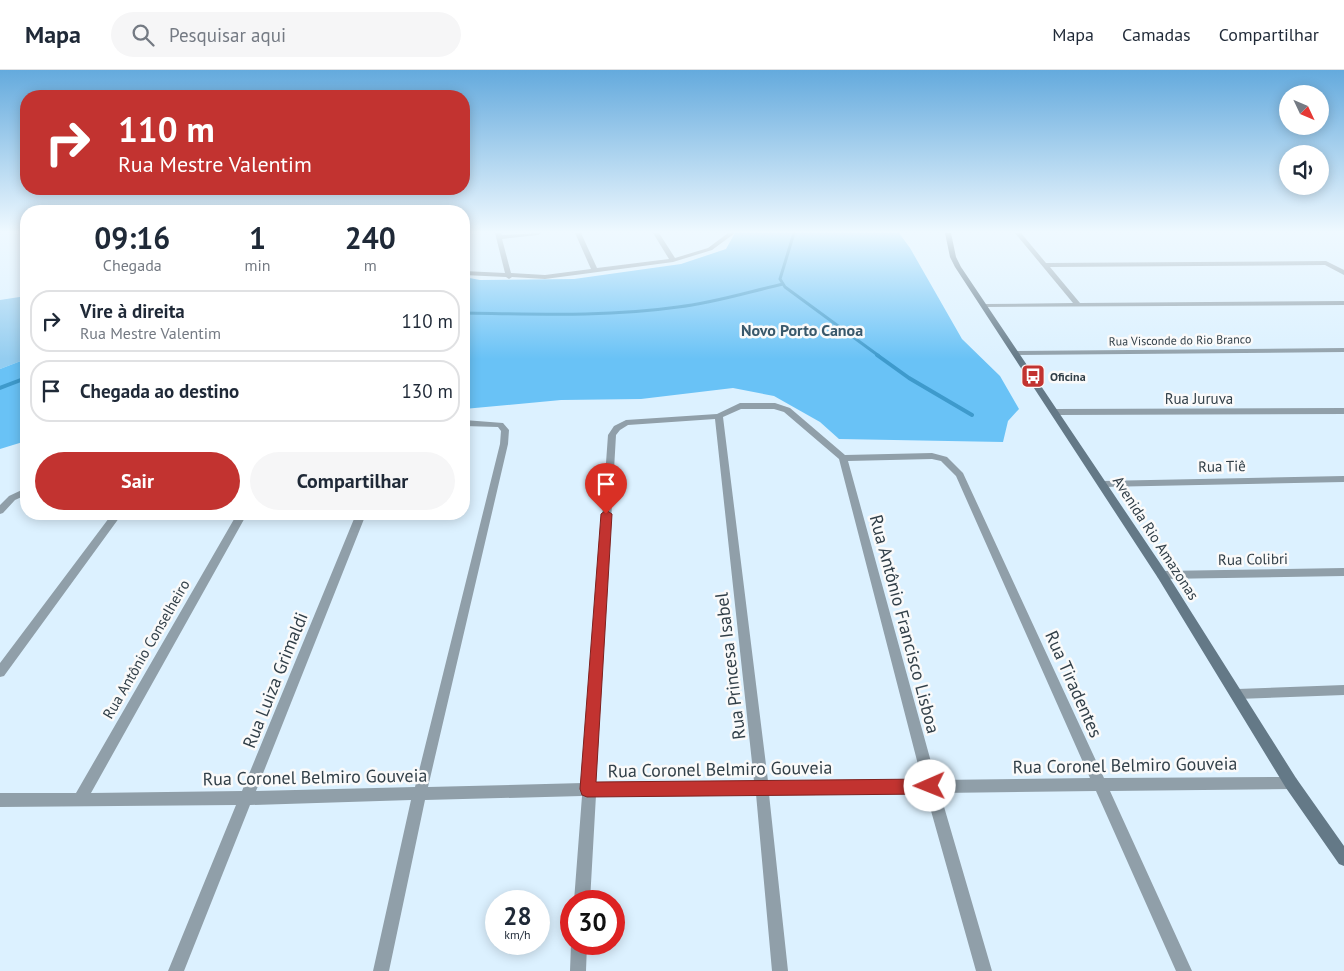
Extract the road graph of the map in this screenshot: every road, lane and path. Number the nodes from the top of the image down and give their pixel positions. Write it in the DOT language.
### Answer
graph roads {
  1 [pos="487,275"];
  2 [pos="561,275"];
  3 [pos="964,275"];
  4 [pos="1053,275"];
  5 [pos="509,277"];
  6 [pos="1344,302"];
  7 [pos="1077,304"];
  8 [pos="984,306"];
  9 [pos="1344,350"];
  10 [pos="1016,353"];
  11 [pos="1344,411"];
  12 [pos="1055,412"];
  13 [pos="719,416"];
  14 [pos="470,423"];
  15 [pos="843,458"];
  16 [pos="1344,479"];
  17 [pos="1102,484"];
  18 [pos="20,494"];
  19 [pos="0,511"];
  20 [pos="113,520"];
  21 [pos="239,520"];
  22 [pos="359,520"];
  23 [pos="1344,572"];
  24 [pos="1162,575"];
  25 [pos="0,672"];
  26 [pos="1344,690"];
  27 [pos="1238,694"];
  28 [pos="1291,782"];
  29 [pos="1099,783"];
  30 [pos="930,786"];
  31 [pos="762,788"];
  32 [pos="587,789"];
  33 [pos="420,793"];
  34 [pos="248,798"];
  35 [pos="0,800"];
  36 [pos="79,800"];
  37 [pos="1342,852"];
  38 [pos="582,890"];
  39 [pos="579,955"];
  40 [pos="176,971"];
  41 [pos="381,971"];
  42 [pos="578,971"];
  43 [pos="780,971"];
  44 [pos="984,971"];
  45 [pos="1184,971"];
  1 -- 5 [label="street"];
  2 -- 5 [label="street"];
  3 -- 8 [label="street, Avenida Rio Amazonas"];
  4 -- 7 [label="street"];
  6 -- 7 [label="street"];
  7 -- 8 [label="street"];
  8 -- 10 [label="street, Avenida Rio Amazonas"];
  9 -- 10 [label="street, Rua Visconde do Rio Branco"];
  10 -- 12 [label="street, Avenida Rio Amazonas"];
  11 -- 12 [label="street, Rua Juruva"];
  12 -- 17 [label="street, Avenida Rio Amazonas"];
  13 -- 15 [label="street"];
  13 -- 31 [label="street, Rua Princesa Isabel"];
  13 -- 32 [label="street"];
  14 -- 33 [label="street"];
  15 -- 29 [label="street, Rua Tiradentes"];
  15 -- 30 [label="street, Rua Antônio Francisco Lisboa"];
  16 -- 17 [label="street, Rua Tiê"];
  17 -- 24 [label="street, Avenida Rio Amazonas"];
  18 -- 19 [label="street"];
  20 -- 25 [label="street"];
  21 -- 36 [label="street, Rua Antônio Conselheiro"];
  22 -- 34 [label="street, Rua Luiza Grimaldi"];
  23 -- 24 [label="street, Rua Colibri"];
  24 -- 27 [label="street, Avenida Rio Amazonas"];
  26 -- 27 [label="street"];
  27 -- 28 [label="street, Avenida Rio Amazonas"];
  28 -- 29 [label="street, Rua Coronel Belmiro Gouveia"];
  28 -- 37 [label="street, Avenida Rio Amazonas"];
  29 -- 30 [label="street, Rua Coronel Belmiro Gouveia"];
  29 -- 45 [label="street, Rua Tiradentes"];
  30 -- 31 [label="street, Rua Coronel Belmiro Gouveia"];
  30 -- 44 [label="street, Rua Antônio Francisco Lisboa"];
  31 -- 32 [label="street, Rua Coronel Belmiro Gouveia"];
  31 -- 43 [label="street, Rua Princesa Isabel"];
  32 -- 33 [label="street, Rua Coronel Belmiro Gouveia"];
  32 -- 38 [label="street"];
  33 -- 34 [label="street, Rua Coronel Belmiro Gouveia"];
  33 -- 41 [label="street"];
  34 -- 36 [label="street, Rua Coronel Belmiro Gouveia"];
  34 -- 40 [label="street, Rua Luiza Grimaldi"];
  35 -- 36 [label="street, Rua Coronel Belmiro Gouveia"];
  39 -- 42 [label="street"];
}
